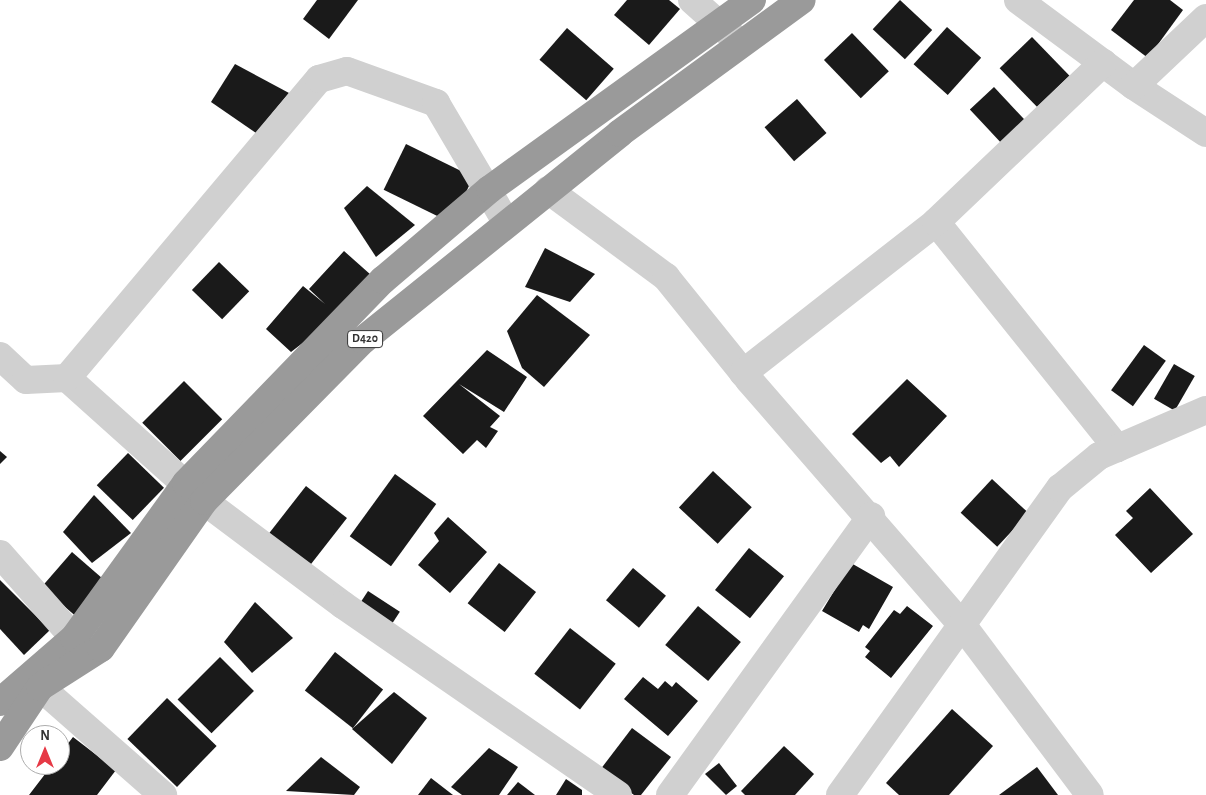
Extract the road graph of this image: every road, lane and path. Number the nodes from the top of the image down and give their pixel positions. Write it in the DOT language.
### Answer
graph roads {
  1 [pos="692,0"];
  2 [pos="752,0"];
  3 [pos="802,0"];
  4 [pos="1018,0"];
  5 [pos="1206,18"];
  6 [pos="720,24"];
  7 [pos="740,43"];
  8 [pos="1103,63"];
  9 [pos="1134,86"];
  10 [pos="1206,133"];
  11 [pos="490,190"];
  12 [pos="548,190"];
  13 [pos="506,222"];
  14 [pos="936,222"];
  15 [pos="0,356"];
  16 [pos="743,372"];
  17 [pos="67,378"];
  18 [pos="1206,410"];
  19 [pos="1117,448"];
  20 [pos="195,492"];
  21 [pos="870,516"];
  22 [pos="0,554"];
  23 [pos="963,626"];
  24 [pos="74,638"];
  25 [pos="101,648"];
  26 [pos="40,687"];
  27 [pos="0,702"];
  28 [pos="0,746"];
  29 [pos="164,795"];
  30 [pos="618,795"];
  31 [pos="670,795"];
  32 [pos="840,795"];
  33 [pos="1090,795"];
  1 -- 6 [label="street"];
  2 -- 6 [label="highway, D420"];
  3 -- 7 [label="highway, D420"];
  4 -- 8 [label="street"];
  5 -- 9 [label="street"];
  6 -- 7 [label="street"];
  6 -- 11 [label="highway, D420"];
  7 -- 12 [label="highway, D420"];
  8 -- 9 [label="street"];
  8 -- 14 [label="street"];
  9 -- 10 [label="street"];
  11 -- 13 [label="street"];
  11 -- 17 [label="street"];
  11 -- 20 [label="highway, D420"];
  12 -- 13 [label="highway, D420"];
  12 -- 16 [label="street"];
  13 -- 20 [label="highway, D420"];
  14 -- 16 [label="street"];
  14 -- 19 [label="street"];
  15 -- 17 [label="street"];
  16 -- 21 [label="street"];
  17 -- 20 [label="street"];
  18 -- 19 [label="street"];
  19 -- 23 [label="street"];
  20 -- 24 [label="highway, D420"];
  20 -- 25 [label="highway, D420"];
  20 -- 30 [label="street"];
  21 -- 23 [label="street"];
  21 -- 31 [label="street"];
  22 -- 24 [label="street"];
  23 -- 32 [label="street"];
  23 -- 33 [label="street"];
  24 -- 25 [label="street"];
  24 -- 27 [label="highway, D420"];
  25 -- 26 [label="highway, D420"];
  26 -- 28 [label="highway, D420"];
  26 -- 29 [label="street"];
}
